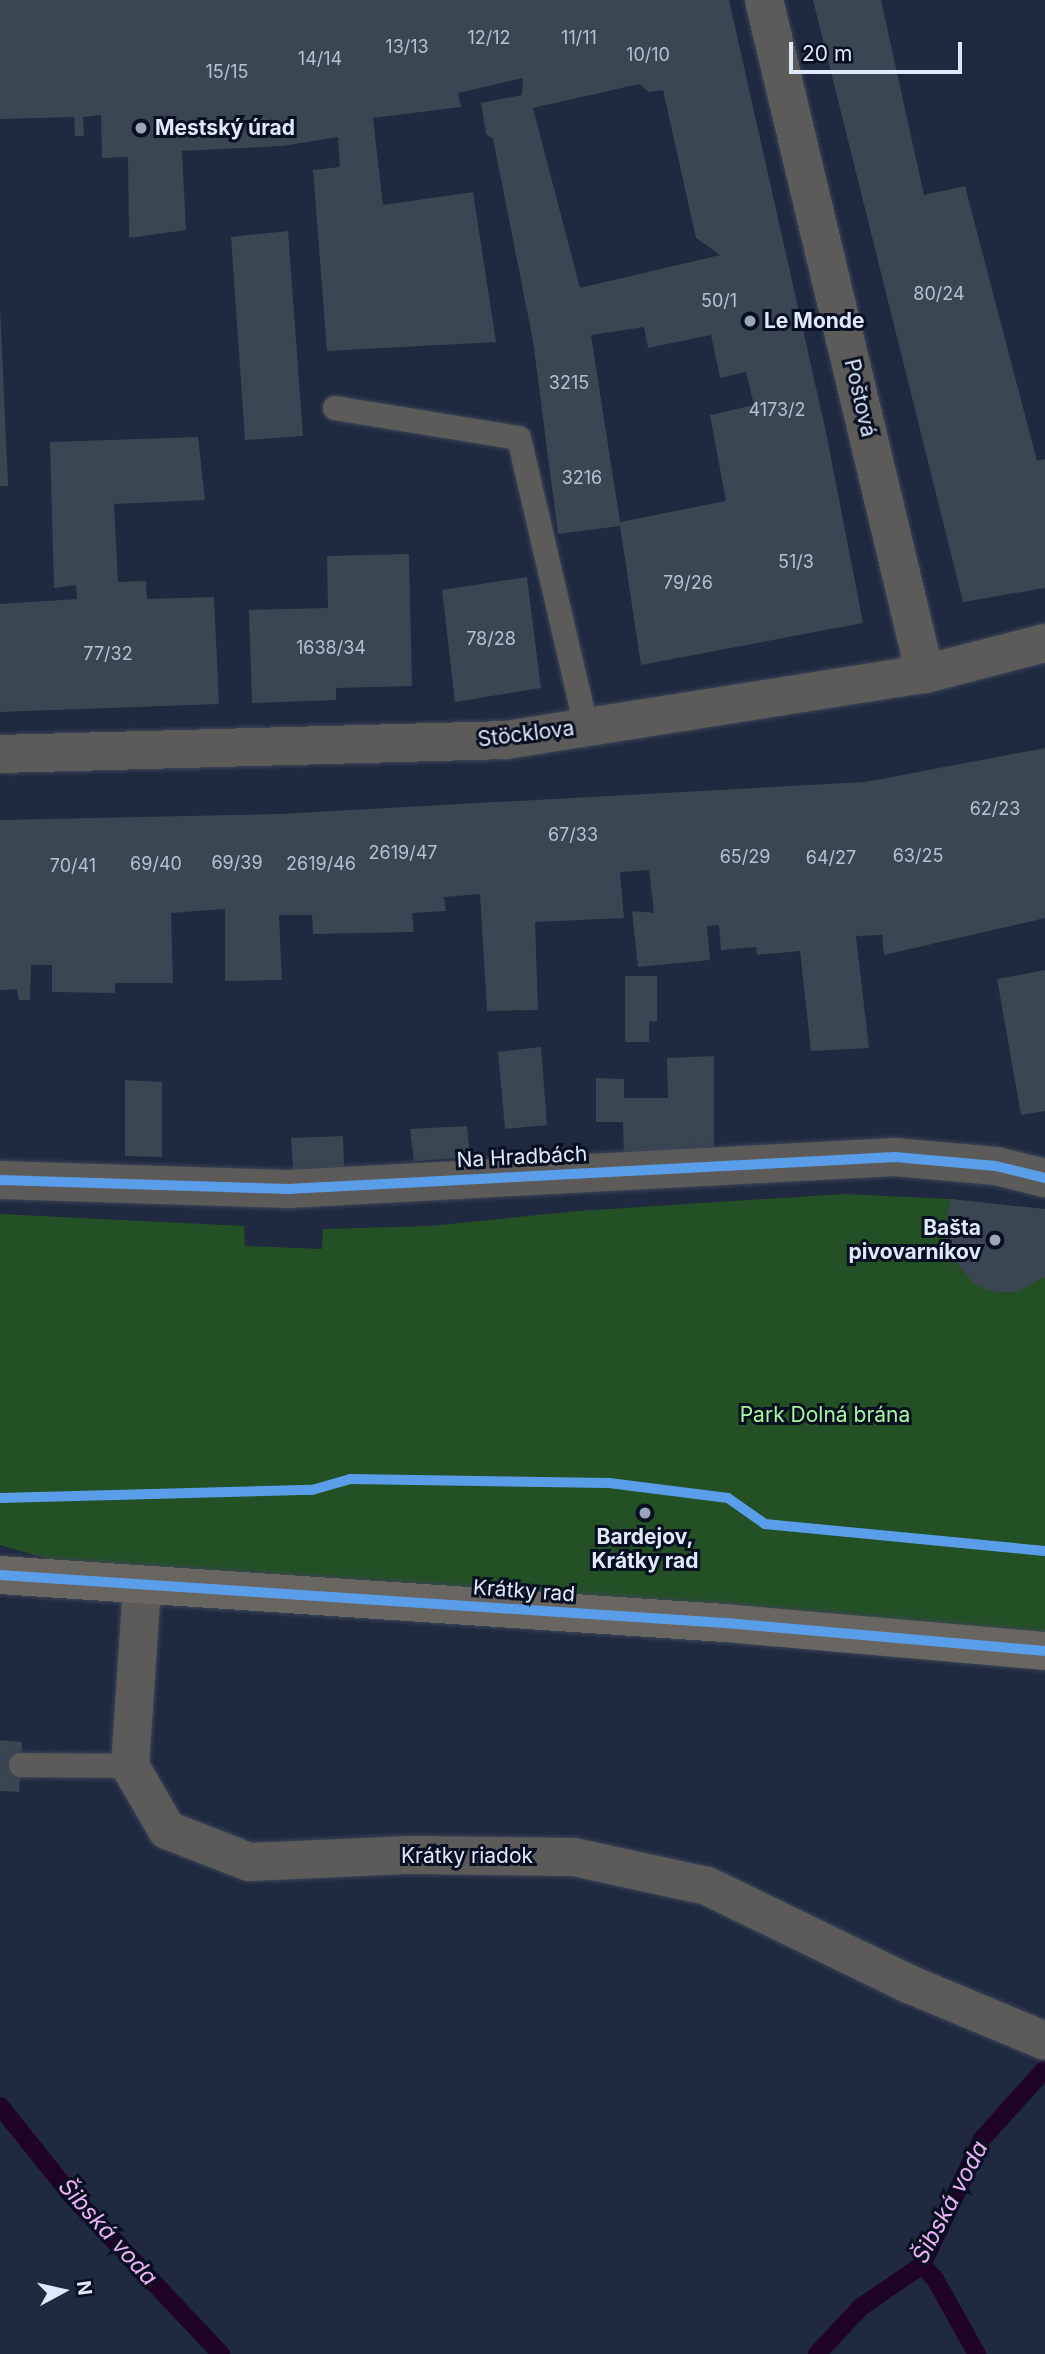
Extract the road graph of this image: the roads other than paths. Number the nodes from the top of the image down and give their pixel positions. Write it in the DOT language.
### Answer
graph roads {
  1 [pos="764,0"];
  2 [pos="335,408"];
  3 [pos="1045,643"];
  4 [pos="926,674"];
  5 [pos="586,727"];
  6 [pos="0,754"];
  7 [pos="1045,1178"];
  8 [pos="0,1180"];
  9 [pos="0,1575"];
  10 [pos="142,1586"];
  11 [pos="1045,1651"];
  12 [pos="21,1765"];
  13 [pos="130,1766"];
  14 [pos="1045,2041"];
  1 -- 4 [label="street, Poštová"];
  2 -- 5 [label="lane"];
  3 -- 4 [label="street, Stöcklova"];
  4 -- 5 [label="street, Stöcklova"];
  5 -- 6 [label="street, Stöcklova"];
  7 -- 8 [label="street, Na Hradbách"];
  9 -- 10 [label="main road, Krátky rad"];
  10 -- 11 [label="main road, Krátky rad"];
  10 -- 13 [label="street"];
  12 -- 13 [label="lane"];
  13 -- 14 [label="street, Krátky riadok"];
}
